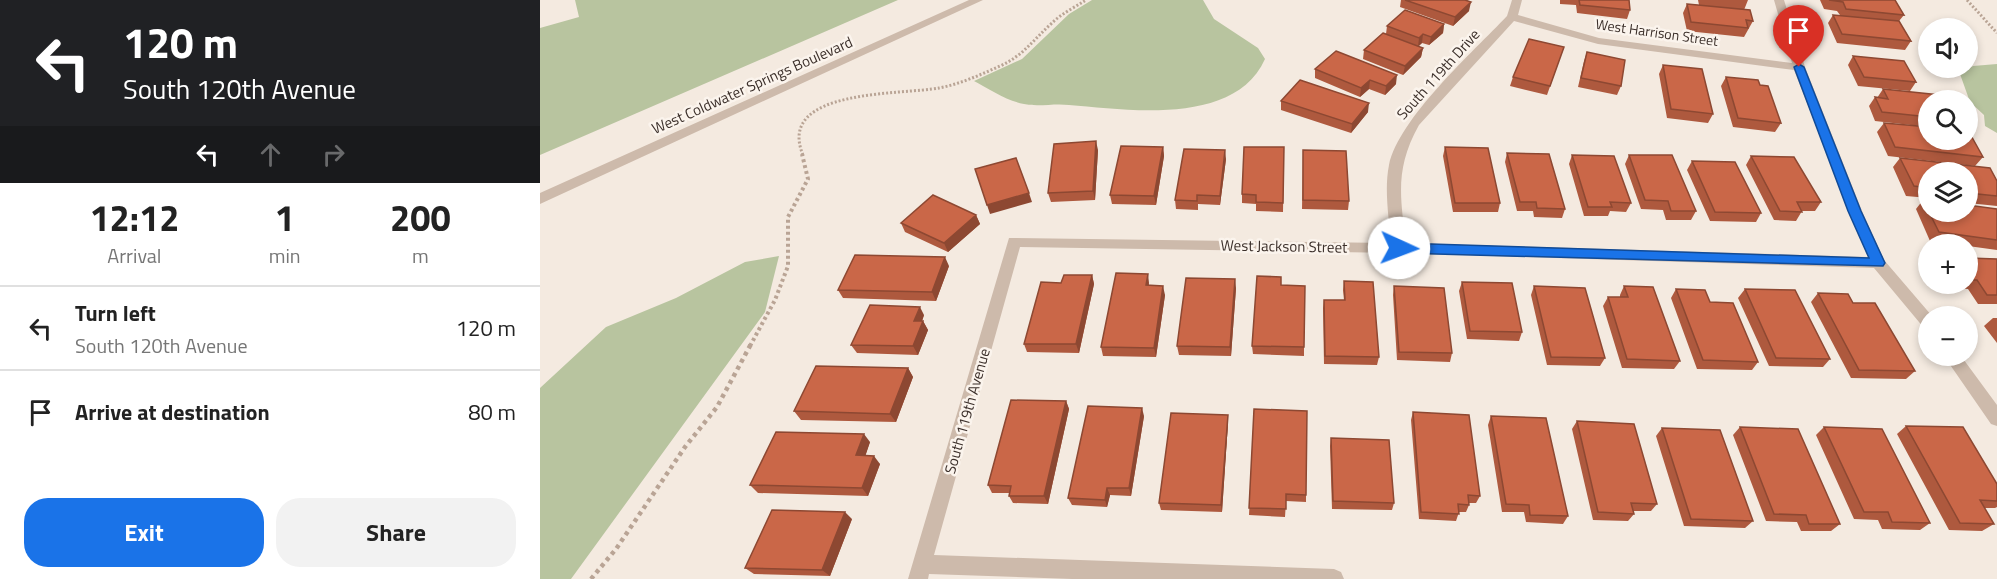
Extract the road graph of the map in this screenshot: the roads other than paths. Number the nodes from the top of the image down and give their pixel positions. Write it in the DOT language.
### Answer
graph roads {
  1 [pos="978,0"];
  2 [pos="1517,0"];
  3 [pos="1779,0"];
  4 [pos="1512,17"];
  5 [pos="1799,67"];
  6 [pos="540,199"];
  7 [pos="1014,242"];
  8 [pos="1399,248"];
  9 [pos="1878,263"];
  10 [pos="1918,311"];
  11 [pos="1959,366"];
  12 [pos="1997,419"];
  13 [pos="921,571"];
  14 [pos="1334,579"];
  1 -- 6 [label="street, West Coldwater Springs Boulevard"];
  2 -- 4 [label="street, South 119th Drive"];
  3 -- 5 [label="street"];
  4 -- 5 [label="street, West Harrison Street"];
  4 -- 8 [label="street, South 119th Drive"];
  5 -- 9 [label="street"];
  7 -- 8 [label="street, West Jackson Street"];
  7 -- 13 [label="street, South 119th Avenue"];
  8 -- 9 [label="street, West Jackson Street"];
  9 -- 10 [label="street"];
  11 -- 12 [label="street"];
  13 -- 14 [label="street"];
}
